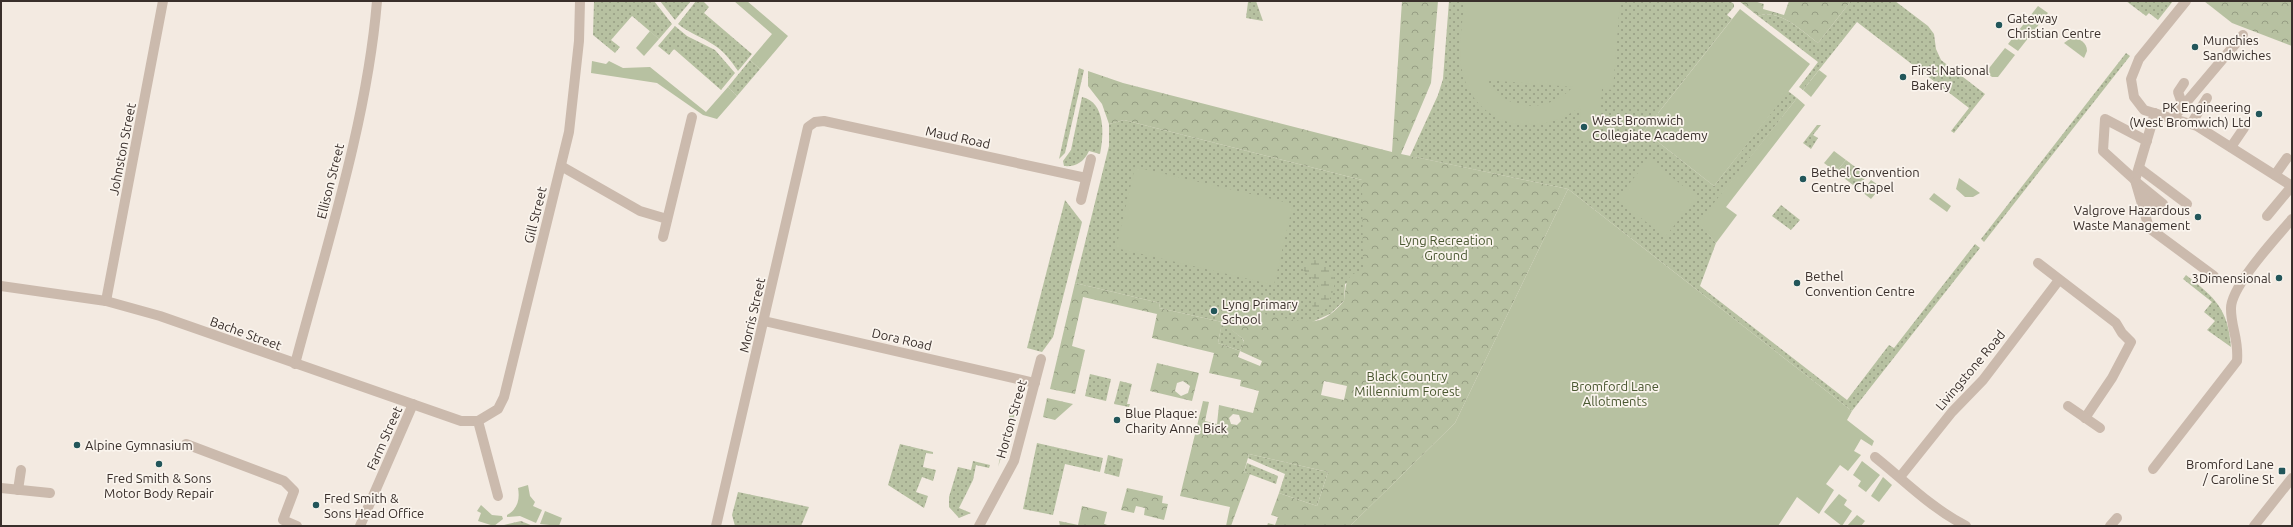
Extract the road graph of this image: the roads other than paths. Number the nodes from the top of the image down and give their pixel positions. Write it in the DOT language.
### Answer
graph roads {
  1 [pos="163,1"];
  2 [pos="377,1"];
  3 [pos="580,1"];
  4 [pos="2186,1"];
  5 [pos="2243,35"];
  6 [pos="2184,84"];
  7 [pos="2207,98"];
  8 [pos="2183,106"];
  9 [pos="2155,113"];
  10 [pos="692,117"];
  11 [pos="2173,118"];
  12 [pos="824,121"];
  13 [pos="2191,124"];
  14 [pos="2244,128"];
  15 [pos="2147,141"];
  16 [pos="2231,147"];
  17 [pos="2287,158"];
  18 [pos="1092,159"];
  19 [pos="561,166"];
  20 [pos="2139,168"];
  21 [pos="2275,175"];
  22 [pos="1086,178"];
  23 [pos="2136,181"];
  24 [pos="2292,186"];
  25 [pos="2140,196"];
  26 [pos="1081,200"];
  27 [pos="2187,204"];
  28 [pos="2267,216"];
  29 [pos="667,219"];
  30 [pos="2292,219"];
  31 [pos="663,237"];
  32 [pos="2038,263"];
  33 [pos="2214,276"];
  34 [pos="2059,280"];
  35 [pos="1,286"];
  36 [pos="106,301"];
  37 [pos="764,321"];
  38 [pos="1041,359"];
  39 [pos="295,364"];
  40 [pos="1034,383"];
  41 [pos="413,404"];
  42 [pos="2068,406"];
  43 [pos="2085,418"];
  44 [pos="478,421"];
  45 [pos="2100,428"];
  46 [pos="186,444"];
  47 [pos="1875,457"];
  48 [pos="2153,469"];
  49 [pos="21,470"];
  50 [pos="1900,477"];
  51 [pos="2292,478"];
  52 [pos="1,488"];
  53 [pos="18,490"];
  54 [pos="50,493"];
  55 [pos="498,496"];
  56 [pos="297,526"];
  57 [pos="360,526"];
  58 [pos="716,526"];
  59 [pos="979,526"];
  60 [pos="1966,526"];
  61 [pos="2254,526"];
  1 -- 36 [label="street, Johnston Street"];
  2 -- 39 [label="street, Ellison Street"];
  3 -- 19 [label="street, Gill Street"];
  4 -- 9 [label="street"];
  5 -- 8 [label="street"];
  6 -- 8 [label="street"];
  7 -- 13 [label="street"];
  8 -- 11 [label="street"];
  9 -- 11 [label="street"];
  9 -- 15 [label="street"];
  10 -- 29 [label="street"];
  11 -- 13 [label="street"];
  12 -- 22 [label="street, Maud Road"];
  12 -- 37 [label="street, Morris Street"];
  13 -- 16 [label="street"];
  14 -- 16 [label="street"];
  15 -- 20 [label="street"];
  15 -- 23 [label="street"];
  16 -- 21 [label="street"];
  17 -- 21 [label="street"];
  18 -- 22 [label="street"];
  19 -- 29 [label="street"];
  19 -- 44 [label="street, Gill Street"];
  20 -- 23 [label="street"];
  20 -- 27 [label="street"];
  21 -- 24 [label="street"];
  22 -- 26 [label="street"];
  23 -- 25 [label="street"];
  23 -- 25 [label="street"];
  24 -- 28 [label="street"];
  25 -- 33 [label="street"];
  29 -- 31 [label="street"];
  30 -- 48 [label="street"];
  32 -- 34 [label="street"];
  34 -- 43 [label="street"];
  34 -- 50 [label="street, Livingstone Road"];
  35 -- 36 [label="street, Bache Street"];
  36 -- 39 [label="street, Bache Street"];
  37 -- 40 [label="street, Dora Road"];
  37 -- 58 [label="street, Morris Street"];
  38 -- 40 [label="street, Horton Street"];
  39 -- 41 [label="street, Bache Street"];
  40 -- 59 [label="street, Horton Street"];
  41 -- 44 [label="street, Bache Street"];
  41 -- 57 [label="street, Farm Street"];
  42 -- 43 [label="street"];
  43 -- 45 [label="street"];
  44 -- 55 [label="street"];
  46 -- 56 [label="street"];
  47 -- 50 [label="street"];
  49 -- 53 [label="street"];
  50 -- 60 [label="street"];
  51 -- 61 [label="street"];
  52 -- 53 [label="street"];
  53 -- 54 [label="street"];
}
